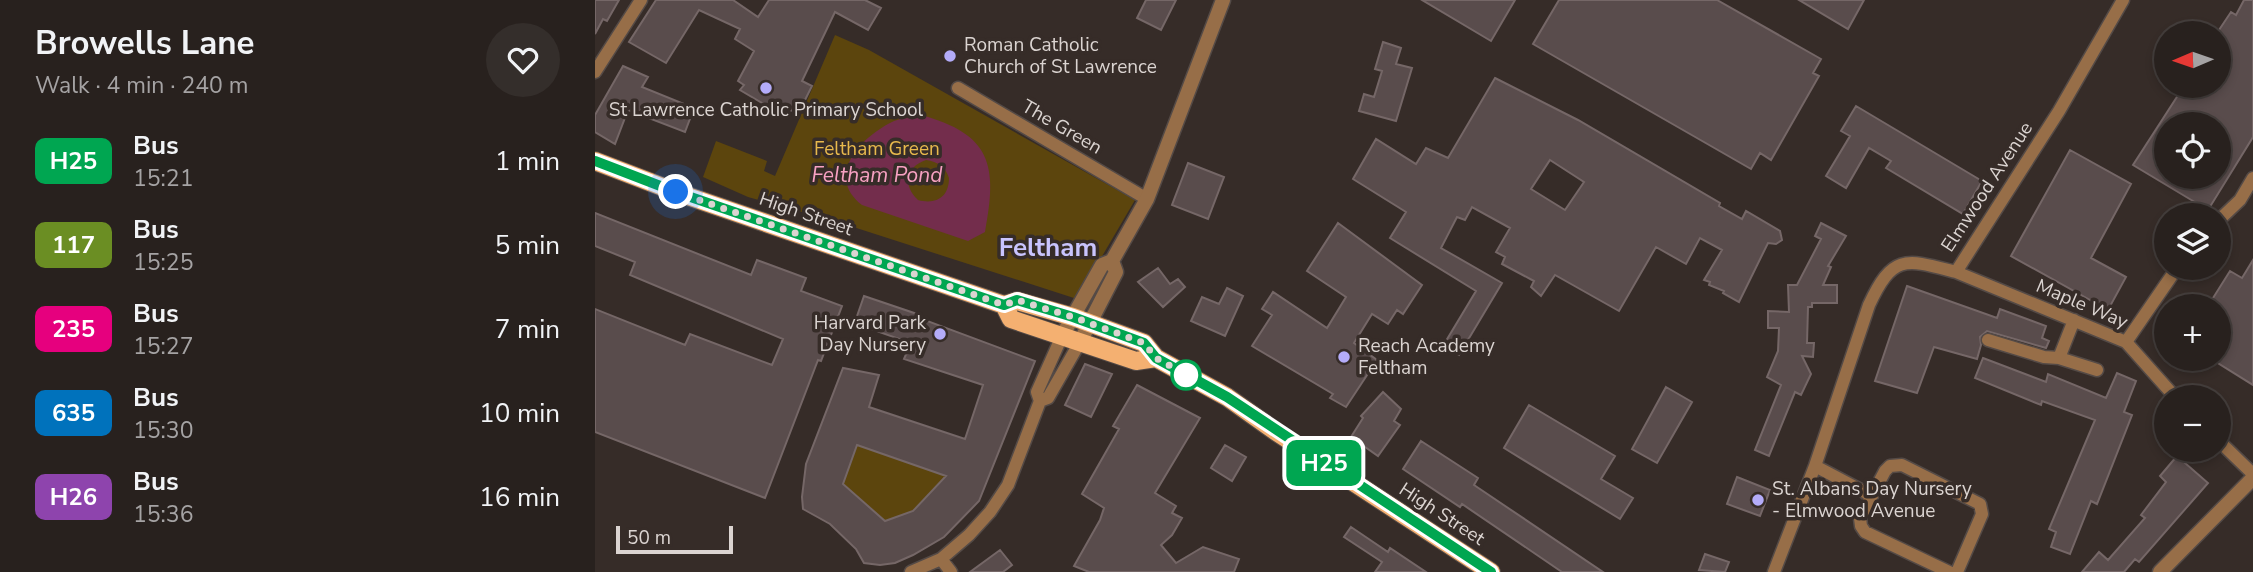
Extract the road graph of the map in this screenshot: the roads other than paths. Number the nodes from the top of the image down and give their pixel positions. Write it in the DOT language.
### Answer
graph roads {
  1 [pos="641,0"];
  2 [pos="1223,0"];
  3 [pos="2123,0"];
  4 [pos="595,72"];
  5 [pos="958,88"];
  6 [pos="595,161"];
  7 [pos="2253,178"];
  8 [pos="1147,199"];
  9 [pos="2231,209"];
  10 [pos="1956,272"];
  11 [pos="2169,280"];
  12 [pos="1004,305"];
  13 [pos="1082,320"];
  14 [pos="2074,320"];
  15 [pos="1071,339"];
  16 [pos="1988,340"];
  17 [pos="2126,342"];
  18 [pos="1156,358"];
  19 [pos="2059,358"];
  20 [pos="2097,370"];
  21 [pos="2164,385"];
  22 [pos="1041,401"];
  23 [pos="2231,453"];
  24 [pos="1815,466"];
  25 [pos="2253,476"];
  26 [pos="1872,496"];
  27 [pos="941,559"];
  28 [pos="911,572"];
  29 [pos="951,572"];
  30 [pos="1491,572"];
  31 [pos="1774,572"];
  32 [pos="1949,572"];
  33 [pos="1957,572"];
  34 [pos="2160,572"];
  1 -- 4 [label="street"];
  2 -- 8 [label="street"];
  3 -- 10 [label="street, Elmwood Avenue"];
  5 -- 8 [label="street, The Green"];
  6 -- 12 [label="main road, High Street"];
  7 -- 9 [label="street"];
  8 -- 13 [label="street"];
  10 -- 14 [label="street, Maple Way"];
  10 -- 24 [label="street, Elmwood Avenue"];
  11 -- 17 [label="street"];
  12 -- 13 [label="main road, High Street"];
  12 -- 15 [label="main road, High Street"];
  13 -- 15 [label="street"];
  13 -- 18 [label="main road, High Street"];
  14 -- 17 [label="street, Maple Way"];
  14 -- 19 [label="street"];
  15 -- 18 [label="main road, High Street"];
  15 -- 22 [label="street"];
  15 -- 22 [label="street"];
  16 -- 19 [label="street"];
  17 -- 21 [label="street, Maple Way"];
  18 -- 30 [label="main road, High Street"];
  19 -- 20 [label="street"];
  22 -- 27 [label="street"];
  23 -- 25 [label="street"];
  24 -- 26 [label="street"];
  24 -- 31 [label="street, Elmwood Avenue"];
  25 -- 34 [label="street"];
  26 -- 32 [label="street"];
  26 -- 33 [label="street"];
  27 -- 28 [label="street"];
  27 -- 29 [label="street"];
}
